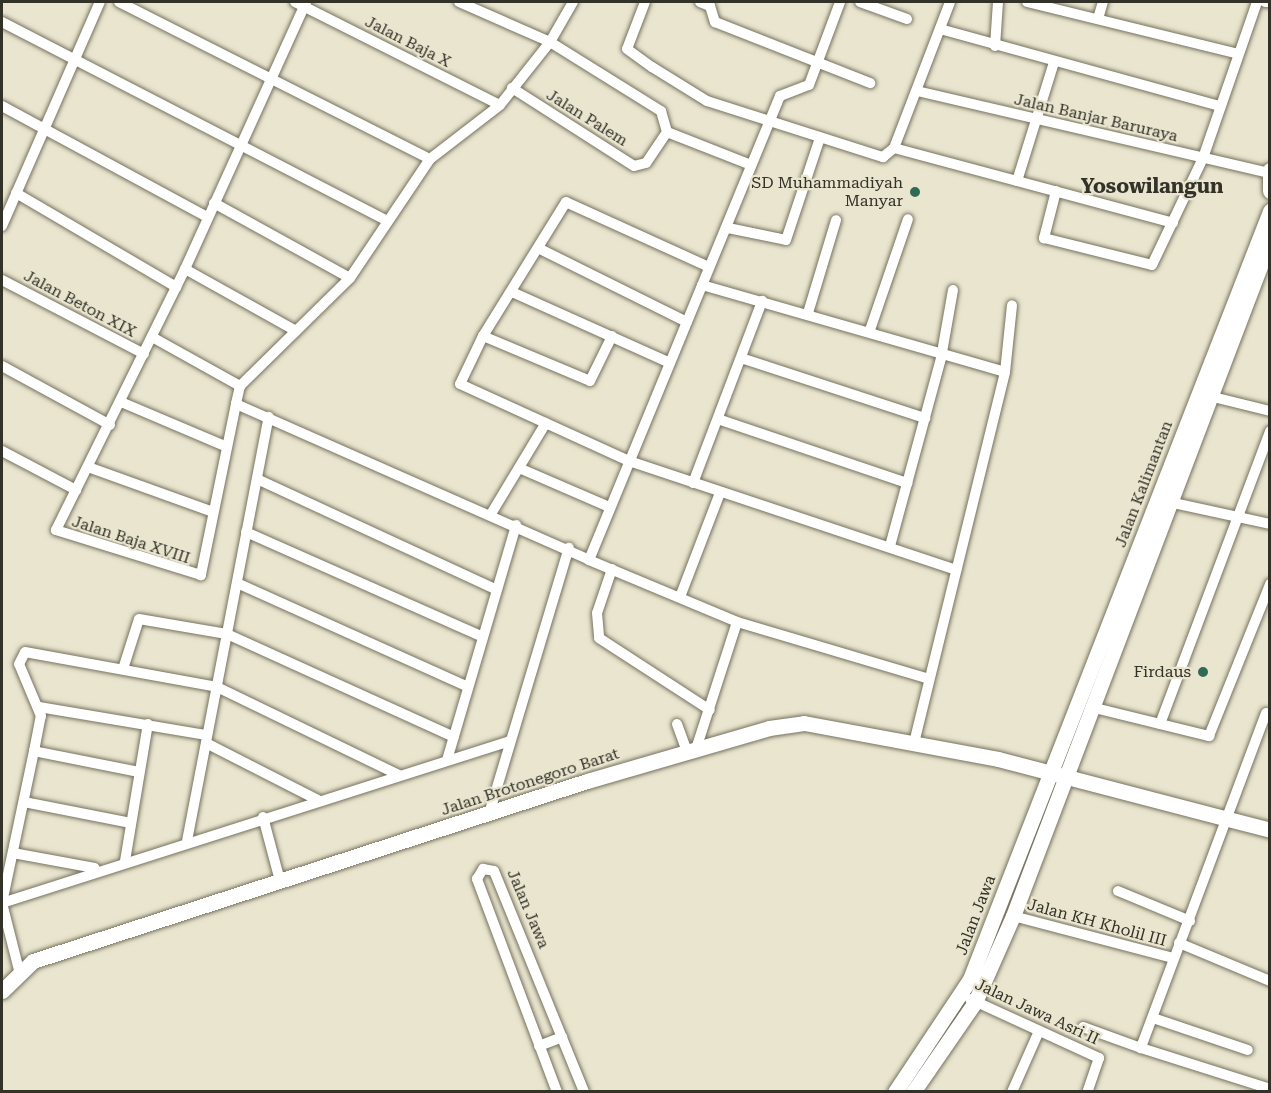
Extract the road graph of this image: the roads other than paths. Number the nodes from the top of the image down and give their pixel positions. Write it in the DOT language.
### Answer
graph roads {
  1 [pos="100,2"];
  2 [pos="120,2"];
  3 [pos="459,2"];
  4 [pos="573,2"];
  5 [pos="643,2"];
  6 [pos="700,2"];
  7 [pos="840,2"];
  8 [pos="860,2"];
  9 [pos="950,2"];
  10 [pos="998,2"];
  11 [pos="1027,2"];
  12 [pos="1102,2"];
  13 [pos="1257,2"];
  14 [pos="301,3"];
  15 [pos="907,19"];
  16 [pos="1098,19"];
  17 [pos="2,22"];
  18 [pos="940,29"];
  19 [pos="550,42"];
  20 [pos="995,46"];
  21 [pos="1238,54"];
  22 [pos="73,60"];
  23 [pos="1054,62"];
  24 [pos="818,64"];
  25 [pos="273,75"];
  26 [pos="870,83"];
  27 [pos="512,88"];
  28 [pos="917,91"];
  29 [pos="500,105"];
  30 [pos="2,106"];
  31 [pos="1219,106"];
  32 [pos="1036,120"];
  33 [pos="769,123"];
  34 [pos="44,126"];
  35 [pos="668,132"];
  36 [pos="820,138"];
  37 [pos="241,142"];
  38 [pos="894,148"];
  39 [pos="1203,158"];
  40 [pos="430,159"];
  41 [pos="752,165"];
  42 [pos="1268,171"];
  43 [pos="1017,181"];
  44 [pos="1056,191"];
  45 [pos="1269,191"];
  46 [pos="2,194"];
  47 [pos="14,196"];
  48 [pos="214,203"];
  49 [pos="1269,211"];
  50 [pos="207,217"];
  51 [pos="908,219"];
  52 [pos="386,220"];
  53 [pos="836,220"];
  54 [pos="1173,223"];
  55 [pos="2,226"];
  56 [pos="728,228"];
  57 [pos="1269,240"];
  58 [pos="540,249"];
  59 [pos="710,267"];
  60 [pos="185,269"];
  61 [pos="350,278"];
  62 [pos="2,280"];
  63 [pos="702,285"];
  64 [pos="176,286"];
  65 [pos="953,290"];
  66 [pos="512,292"];
  67 [pos="762,301"];
  68 [pos="1012,305"];
  69 [pos="808,313"];
  70 [pos="687,322"];
  71 [pos="870,330"];
  72 [pos="296,331"];
  73 [pos="483,336"];
  74 [pos="612,336"];
  75 [pos="152,337"];
  76 [pos="144,354"];
  77 [pos="741,358"];
  78 [pos="941,358"];
  79 [pos="670,363"];
  80 [pos="2,366"];
  81 [pos="1005,372"];
  82 [pos="240,386"];
  83 [pos="1204,395"];
  84 [pos="121,402"];
  85 [pos="236,404"];
  86 [pos="1269,411"];
  87 [pos="269,417"];
  88 [pos="925,418"];
  89 [pos="718,419"];
  90 [pos="546,423"];
  91 [pos="110,425"];
  92 [pos="1269,431"];
  93 [pos="226,447"];
  94 [pos="2,451"];
  95 [pos="629,461"];
  96 [pos="88,467"];
  97 [pos="519,468"];
  98 [pos="257,479"];
  99 [pos="693,483"];
  100 [pos="907,483"];
  101 [pos="76,490"];
  102 [pos="720,493"];
  103 [pos="1169,502"];
  104 [pos="609,507"];
  105 [pos="213,512"];
  106 [pos="491,514"];
  107 [pos="1236,518"];
  108 [pos="1269,524"];
  109 [pos="516,525"];
  110 [pos="246,532"];
  111 [pos="890,546"];
  112 [pos="569,548"];
  113 [pos="589,560"];
  114 [pos="612,568"];
  115 [pos="956,570"];
  116 [pos="1132,582"];
  117 [pos="237,583"];
  118 [pos="1269,584"];
  119 [pos="497,590"];
  120 [pos="680,597"];
  121 [pos="737,622"];
  122 [pos="227,634"];
  123 [pos="483,637"];
  124 [pos="123,669"];
  125 [pos="929,679"];
  126 [pos="217,687"];
  127 [pos="468,687"];
  128 [pos="39,707"];
  129 [pos="1091,707"];
  130 [pos="710,710"];
  131 [pos="1266,713"];
  132 [pos="148,724"];
  133 [pos="677,724"];
  134 [pos="1160,724"];
  135 [pos="454,737"];
  136 [pos="207,739"];
  137 [pos="510,741"];
  138 [pos="914,743"];
  139 [pos="691,750"];
  140 [pos="34,751"];
  141 [pos="447,760"];
  142 [pos="139,772"];
  143 [pos="1058,773"];
  144 [pos="399,775"];
  145 [pos="318,800"];
  146 [pos="24,801"];
  147 [pos="489,814"];
  148 [pos="1226,816"];
  149 [pos="262,817"];
  150 [pos="131,823"];
  151 [pos="1269,830"];
  152 [pos="187,841"];
  153 [pos="13,853"];
  154 [pos="125,861"];
  155 [pos="98,869"];
  156 [pos="280,881"];
  157 [pos="1118,891"];
  158 [pos="2,903"];
  159 [pos="1013,916"];
  160 [pos="1190,921"];
  161 [pos="1179,944"];
  162 [pos="1173,958"];
  163 [pos="19,970"];
  164 [pos="1269,981"];
  165 [pos="2,992"];
  166 [pos="961,994"];
  167 [pos="975,1002"];
  168 [pos="1153,1017"];
  169 [pos="1083,1027"];
  170 [pos="1039,1031"];
  171 [pos="562,1037"];
  172 [pos="539,1046"];
  173 [pos="1141,1048"];
  174 [pos="1248,1050"];
  175 [pos="1269,1089"];
  176 [pos="557,1092"];
  177 [pos="584,1092"];
  178 [pos="895,1092"];
  179 [pos="913,1092"];
  180 [pos="1012,1092"];
  181 [pos="1087,1092"];
  1 -- 22 [label="street"];
  2 -- 25 [label="street"];
  3 -- 19 [label="street"];
  4 -- 19 [label="street"];
  5 -- 33 [label="street"];
  6 -- 24 [label="street"];
  7 -- 24 [label="street"];
  8 -- 15 [label="street"];
  9 -- 18 [label="street"];
  10 -- 20 [label="street"];
  11 -- 16 [label="street"];
  12 -- 16 [label="street"];
  13 -- 21 [label="street"];
  14 -- 25 [label="street"];
  14 -- 29 [label="street, Jalan Baja X"];
  16 -- 21 [label="street"];
  17 -- 22 [label="street"];
  18 -- 20 [label="street"];
  18 -- 28 [label="street"];
  19 -- 27 [label="street"];
  19 -- 35 [label="street"];
  20 -- 23 [label="street"];
  21 -- 31 [label="street"];
  22 -- 34 [label="street"];
  22 -- 37 [label="street"];
  23 -- 31 [label="street"];
  23 -- 32 [label="street"];
  24 -- 26 [label="street"];
  24 -- 33 [label="street"];
  25 -- 37 [label="street"];
  25 -- 40 [label="street"];
  27 -- 29 [label="street"];
  27 -- 35 [label="street, Jalan Palem"];
  28 -- 32 [label="street, Jalan Banjar Baruraya"];
  28 -- 38 [label="street"];
  29 -- 40 [label="street"];
  30 -- 34 [label="street"];
  31 -- 39 [label="street"];
  32 -- 39 [label="street, Jalan Banjar Baruraya"];
  32 -- 43 [label="street"];
  33 -- 36 [label="street"];
  33 -- 41 [label="street"];
  34 -- 47 [label="street"];
  34 -- 50 [label="street"];
  35 -- 41 [label="street"];
  36 -- 38 [label="street"];
  36 -- 56 [label="street"];
  37 -- 48 [label="street"];
  37 -- 52 [label="street"];
  38 -- 43 [label="street"];
  39 -- 42 [label="street, Jalan Banjar Baruraya"];
  39 -- 54 [label="street"];
  40 -- 52 [label="street"];
  41 -- 56 [label="street"];
  42 -- 45 [label="main road"];
  43 -- 44 [label="street"];
  44 -- 54 [label="street"];
  44 -- 54 [label="street"];
  46 -- 47 [label="street"];
  47 -- 55 [label="street"];
  47 -- 64 [label="street"];
  48 -- 50 [label="street"];
  48 -- 61 [label="street"];
  49 -- 83 [label="main road, Jalan Kalimantan"];
  50 -- 60 [label="street"];
  51 -- 71 [label="street"];
  52 -- 61 [label="street"];
  53 -- 69 [label="street"];
  56 -- 59 [label="street"];
  57 -- 83 [label="main road, Jalan Kalimantan"];
  58 -- 59 [label="street"];
  58 -- 66 [label="street"];
  58 -- 70 [label="street"];
  59 -- 63 [label="street"];
  60 -- 64 [label="street"];
  60 -- 72 [label="street"];
  61 -- 72 [label="street"];
  62 -- 76 [label="street, Jalan Beton XIX"];
  63 -- 67 [label="street"];
  63 -- 70 [label="street"];
  64 -- 75 [label="street"];
  65 -- 78 [label="street"];
  66 -- 73 [label="street"];
  66 -- 74 [label="street"];
  67 -- 69 [label="street"];
  67 -- 77 [label="street"];
  68 -- 81 [label="street"];
  69 -- 71 [label="street"];
  70 -- 79 [label="street"];
  71 -- 78 [label="street"];
  72 -- 82 [label="street"];
  73 -- 74 [label="street"];
  73 -- 90 [label="street"];
  74 -- 79 [label="street"];
  75 -- 76 [label="street"];
  75 -- 82 [label="street"];
  76 -- 84 [label="street"];
  77 -- 88 [label="street"];
  77 -- 89 [label="street"];
  78 -- 81 [label="street"];
  78 -- 88 [label="street"];
  79 -- 95 [label="street"];
  80 -- 91 [label="street"];
  81 -- 115 [label="street"];
  82 -- 85 [label="street"];
  83 -- 86 [label="street"];
  83 -- 103 [label="main road, Jalan Kalimantan"];
  83 -- 116 [label="main road, Jalan Kalimantan"];
  84 -- 91 [label="street"];
  84 -- 93 [label="street"];
  85 -- 87 [label="street"];
  85 -- 93 [label="street"];
  87 -- 98 [label="street"];
  87 -- 106 [label="street"];
  88 -- 100 [label="street"];
  89 -- 99 [label="street"];
  89 -- 100 [label="street"];
  90 -- 95 [label="street"];
  90 -- 97 [label="street"];
  91 -- 96 [label="street"];
  92 -- 107 [label="street"];
  93 -- 105 [label="street"];
  94 -- 101 [label="street"];
  95 -- 99 [label="street"];
  95 -- 104 [label="street"];
  96 -- 101 [label="street"];
  96 -- 105 [label="street"];
  97 -- 104 [label="street"];
  97 -- 106 [label="street"];
  98 -- 110 [label="street"];
  98 -- 119 [label="street"];
  99 -- 102 [label="street"];
  100 -- 111 [label="street"];
  101 -- 105 [label="street, Jalan Baja XVIII"];
  102 -- 111 [label="street"];
  102 -- 120 [label="street"];
  103 -- 107 [label="street"];
  103 -- 116 [label="main road, Jalan Kalimantan"];
  104 -- 113 [label="street"];
  106 -- 109 [label="street"];
  107 -- 108 [label="street"];
  107 -- 134 [label="street"];
  109 -- 112 [label="street"];
  109 -- 119 [label="street"];
  110 -- 117 [label="street"];
  110 -- 123 [label="street"];
  111 -- 115 [label="street"];
  112 -- 113 [label="street"];
  112 -- 137 [label="street"];
  113 -- 114 [label="street"];
  114 -- 120 [label="street"];
  114 -- 130 [label="street"];
  115 -- 125 [label="street"];
  116 -- 129 [label="main road, Jalan Kalimantan"];
  116 -- 143 [label="main road, Jalan Kalimantan"];
  117 -- 122 [label="street"];
  117 -- 127 [label="street"];
  118 -- 134 [label="street"];
  119 -- 123 [label="street"];
  120 -- 121 [label="street"];
  121 -- 125 [label="street"];
  121 -- 130 [label="street"];
  122 -- 124 [label="street"];
  122 -- 126 [label="street"];
  122 -- 135 [label="street"];
  123 -- 127 [label="street"];
  124 -- 126 [label="street"];
  124 -- 128 [label="street"];
  125 -- 138 [label="street"];
  126 -- 136 [label="street"];
  126 -- 144 [label="street"];
  127 -- 135 [label="street"];
  128 -- 132 [label="street"];
  128 -- 140 [label="street"];
  129 -- 134 [label="street"];
  129 -- 143 [label="main road, Jalan Kalimantan"];
  130 -- 139 [label="street"];
  131 -- 148 [label="street"];
  132 -- 136 [label="street"];
  132 -- 142 [label="street"];
  133 -- 139 [label="street"];
  135 -- 141 [label="street"];
  136 -- 145 [label="street"];
  136 -- 152 [label="street"];
  137 -- 141 [label="street"];
  137 -- 147 [label="street"];
  138 -- 139 [label="main road, Jalan Brotonegoro Barat"];
  138 -- 143 [label="main road, Jalan Brotonegoro Barat"];
  139 -- 147 [label="main road, Jalan Brotonegoro Barat"];
  140 -- 142 [label="street"];
  140 -- 146 [label="street"];
  141 -- 144 [label="street"];
  142 -- 150 [label="street"];
  143 -- 148 [label="main road, Jalan Brotonegoro Barat"];
  143 -- 159 [label="main road, Jalan Jawa"];
  143 -- 166 [label="main road, Jalan Jawa"];
  144 -- 145 [label="street"];
  145 -- 149 [label="street"];
  146 -- 150 [label="street"];
  146 -- 153 [label="street"];
  147 -- 156 [label="main road, Jalan Brotonegoro Barat"];
  148 -- 151 [label="main road, Jalan Brotonegoro Barat"];
  148 -- 160 [label="street"];
  149 -- 152 [label="street"];
  149 -- 156 [label="street"];
  150 -- 154 [label="street"];
  152 -- 154 [label="street"];
  153 -- 155 [label="street"];
  153 -- 158 [label="street"];
  154 -- 155 [label="street"];
  155 -- 158 [label="street"];
  156 -- 163 [label="main road, Jalan Brotonegoro Barat"];
  157 -- 160 [label="street"];
  158 -- 163 [label="street"];
  159 -- 162 [label="street, Jalan KH Kholil III"];
  159 -- 167 [label="main road, Jalan Jawa"];
  160 -- 161 [label="street"];
  161 -- 162 [label="street"];
  161 -- 164 [label="street"];
  162 -- 168 [label="street"];
  163 -- 165 [label="main road"];
  166 -- 167 [label="street, Jalan Jawa Asri II"];
  166 -- 178 [label="main road, Jalan Jawa"];
  167 -- 170 [label="street, Jalan Jawa Asri II"];
  167 -- 179 [label="main road, Jalan Jawa"];
  168 -- 173 [label="street"];
  168 -- 174 [label="street"];
  169 -- 173 [label="street"];
  170 -- 180 [label="street"];
  170 -- 181 [label="street, Jalan Jawa Asri II"];
  171 -- 172 [label="street"];
  171 -- 172 [label="street, Jalan Jawa"];
  171 -- 177 [label="street, Jalan Jawa"];
  172 -- 176 [label="street, Jalan Jawa"];
  173 -- 175 [label="street"];
}
